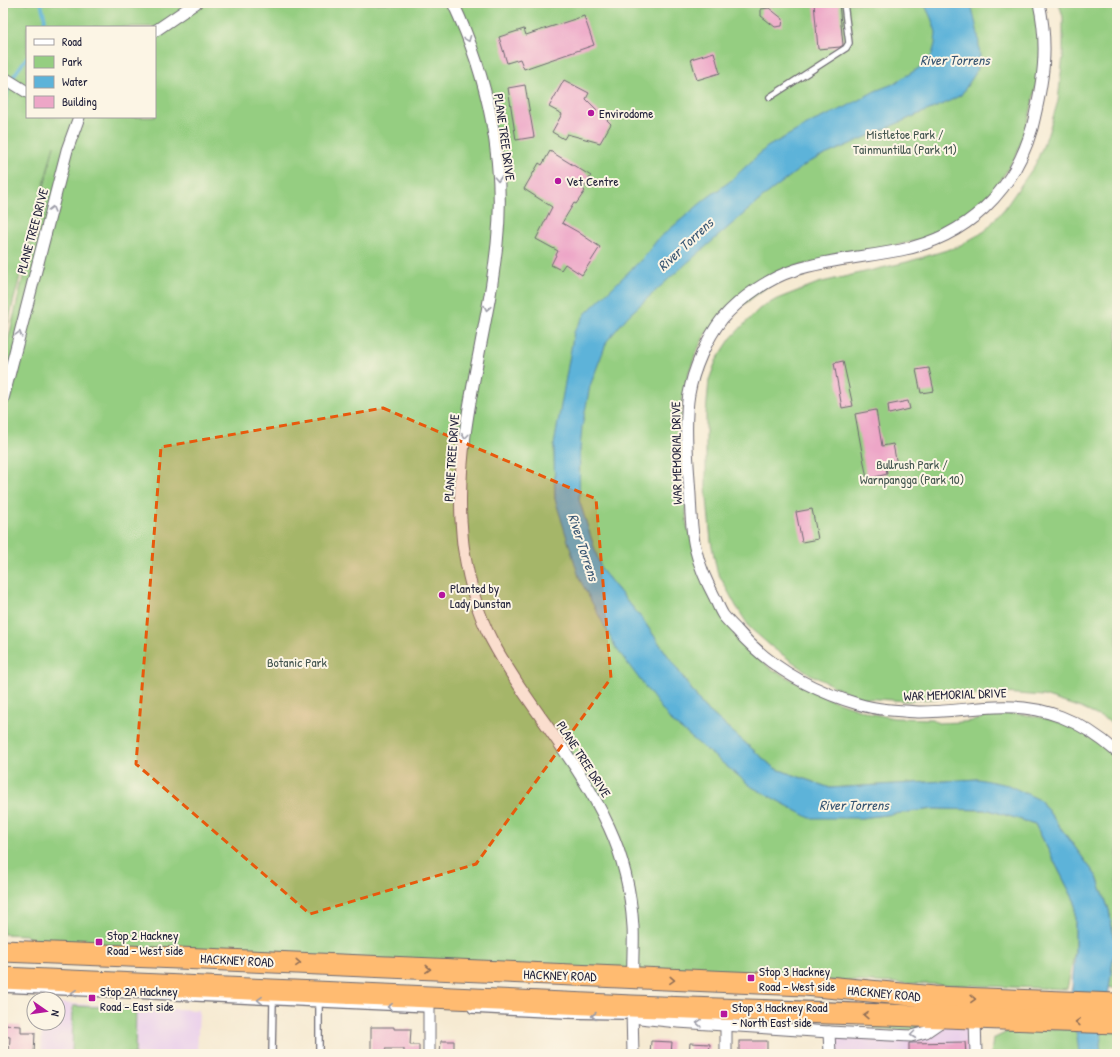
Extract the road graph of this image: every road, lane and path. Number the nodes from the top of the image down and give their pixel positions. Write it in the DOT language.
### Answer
graph roads {
  1 [pos="196,3"];
  2 [pos="453,3"];
  3 [pos="844,3"];
  4 [pos="1039,3"];
  5 [pos="156,30"];
  6 [pos="4,78"];
  7 [pos="26,91"];
  8 [pos="770,97"];
  9 [pos="74,119"];
  10 [pos="8,355"];
  11 [pos="3,400"];
  12 [pos="1117,752"];
  13 [pos="3,951"];
  14 [pos="203,959"];
  15 [pos="88,961"];
  16 [pos="3,964"];
  17 [pos="388,967"];
  18 [pos="3,978"];
  19 [pos="633,978"];
  20 [pos="60,980"];
  21 [pos="778,985"];
  22 [pos="3,989"];
  23 [pos="934,997"];
  24 [pos="273,1001"];
  25 [pos="429,1003"];
  26 [pos="320,1004"];
  27 [pos="1117,1004"];
  28 [pos="1029,1010"];
  29 [pos="632,1011"];
  30 [pos="776,1012"];
  31 [pos="947,1018"];
  32 [pos="975,1019"];
  33 [pos="1117,1023"];
  34 [pos="726,1025"];
  35 [pos="829,1032"];
  36 [pos="272,1054"];
  37 [pos="319,1054"];
  38 [pos="429,1054"];
  39 [pos="633,1054"];
  40 [pos="726,1054"];
  41 [pos="830,1054"];
  42 [pos="976,1054"];
  1 -- 5 [label="street"];
  2 -- 19 [label="street, PLANE TREE DRIVE, one-way"];
  3 -- 8 [label="lane"];
  4 -- 12 [label="street, WAR MEMORIAL DRIVE"];
  6 -- 7 [label="street"];
  10 -- 9 [label="street, PLANE TREE DRIVE, one-way"];
  10 -- 11 [label="street, PLANE TREE DRIVE"];
  13 -- 14 [label="highway, HACKNEY ROAD"];
  14 -- 15 [label="lane"];
  14 -- 17 [label="highway, HACKNEY ROAD, one-way"];
  16 -- 20 [label="highway"];
  17 -- 19 [label="highway, HACKNEY ROAD, one-way"];
  17 -- 25 [label="highway"];
  18 -- 20 [label="highway, HACKNEY ROAD"];
  19 -- 21 [label="highway, HACKNEY ROAD, one-way"];
  20 -- 25 [label="highway, HACKNEY ROAD"];
  21 -- 23 [label="highway, HACKNEY ROAD"];
  21 -- 30 [label="highway"];
  24 -- 22 [label="lane, one-way"];
  23 -- 28 [label="highway, HACKNEY ROAD, one-way"];
  23 -- 32 [label="highway"];
  24 -- 26 [label="lane"];
  24 -- 36 [label="lane"];
  25 -- 26 [label="lane, one-way"];
  29 -- 25 [label="highway, HACKNEY ROAD, one-way"];
  25 -- 38 [label="street"];
  26 -- 37 [label="lane"];
  27 -- 28 [label="highway, HACKNEY ROAD"];
  28 -- 32 [label="highway, HACKNEY ROAD"];
  33 -- 28 [label="highway, HACKNEY ROAD, one-way"];
  29 -- 30 [label="highway, HACKNEY ROAD"];
  34 -- 29 [label="street, HACKNEY ROAD, one-way"];
  29 -- 39 [label="street"];
  31 -- 30 [label="highway, HACKNEY ROAD, one-way"];
  31 -- 32 [label="highway, HACKNEY ROAD"];
  31 -- 35 [label="street, HACKNEY ROAD, one-way"];
  32 -- 42 [label="street"];
  34 -- 35 [label="street, HACKNEY ROAD"];
  34 -- 40 [label="street"];
  35 -- 41 [label="street"];
}
